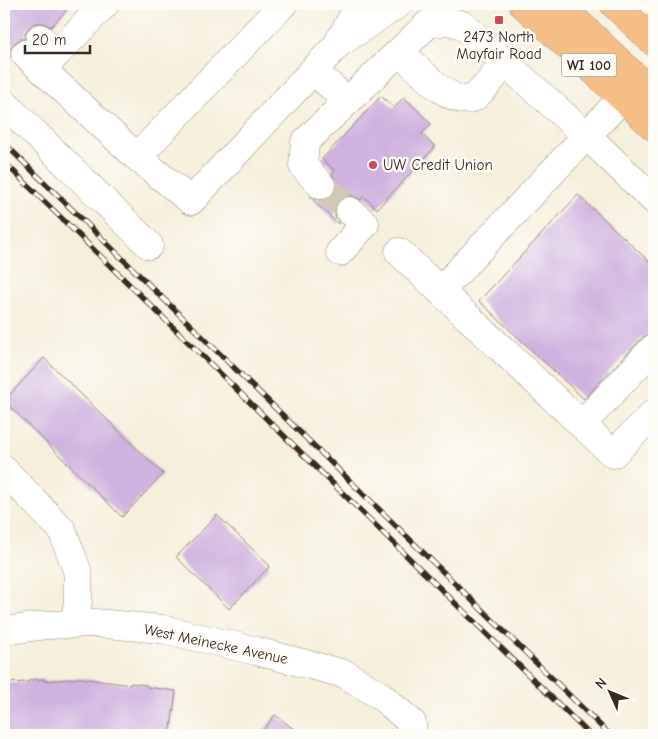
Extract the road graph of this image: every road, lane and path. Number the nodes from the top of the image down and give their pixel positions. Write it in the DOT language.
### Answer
graph roads {
  1 [pos="283,4"];
  2 [pos="360,4"];
  3 [pos="398,4"];
  4 [pos="523,4"];
  5 [pos="558,4"];
  6 [pos="614,4"];
  7 [pos="98,6"];
  8 [pos="654,42"];
  9 [pos="338,44"];
  10 [pos="400,52"];
  11 [pos="505,63"];
  12 [pos="313,70"];
  13 [pos="654,95"];
  14 [pos="623,97"];
  15 [pos="347,101"];
  16 [pos="4,103"];
  17 [pos="654,127"];
  18 [pos="586,135"];
  19 [pos="137,157"];
  20 [pos="321,185"];
  21 [pos="654,200"];
  22 [pos="350,211"];
  23 [pos="149,245"];
  24 [pos="340,252"];
  25 [pos="399,252"];
  26 [pos="441,290"];
  27 [pos="654,348"];
  28 [pos="654,413"];
  29 [pos="582,424"];
  30 [pos="4,470"];
  31 [pos="76,623"];
  32 [pos="4,631"];
  33 [pos="412,729"];
  1 -- 19 [label="street"];
  2 -- 9 [label="street"];
  3 -- 9 [label="street"];
  4 -- 14 [label="main road, WI 100"];
  5 -- 13 [label="main road"];
  6 -- 8 [label="main road"];
  7 -- 19 [label="street"];
  9 -- 12 [label="street"];
  10 -- 11 [label="street"];
  10 -- 11 [label="street"];
  10 -- 15 [label="street"];
  11 -- 18 [label="street"];
  12 -- 15 [label="street"];
  12 -- 19 [label="street"];
  14 -- 17 [label="main road, WI 100"];
  14 -- 18 [label="street"];
  15 -- 20 [label="street"];
  16 -- 23 [label="street"];
  18 -- 21 [label="street"];
  18 -- 26 [label="street"];
  22 -- 24 [label="street"];
  25 -- 26 [label="street"];
  26 -- 29 [label="street"];
  27 -- 29 [label="street"];
  28 -- 29 [label="street"];
  30 -- 31 [label="street"];
  31 -- 32 [label="street, West Meinecke Avenue"];
  31 -- 33 [label="street, West Meinecke Avenue"];
}
